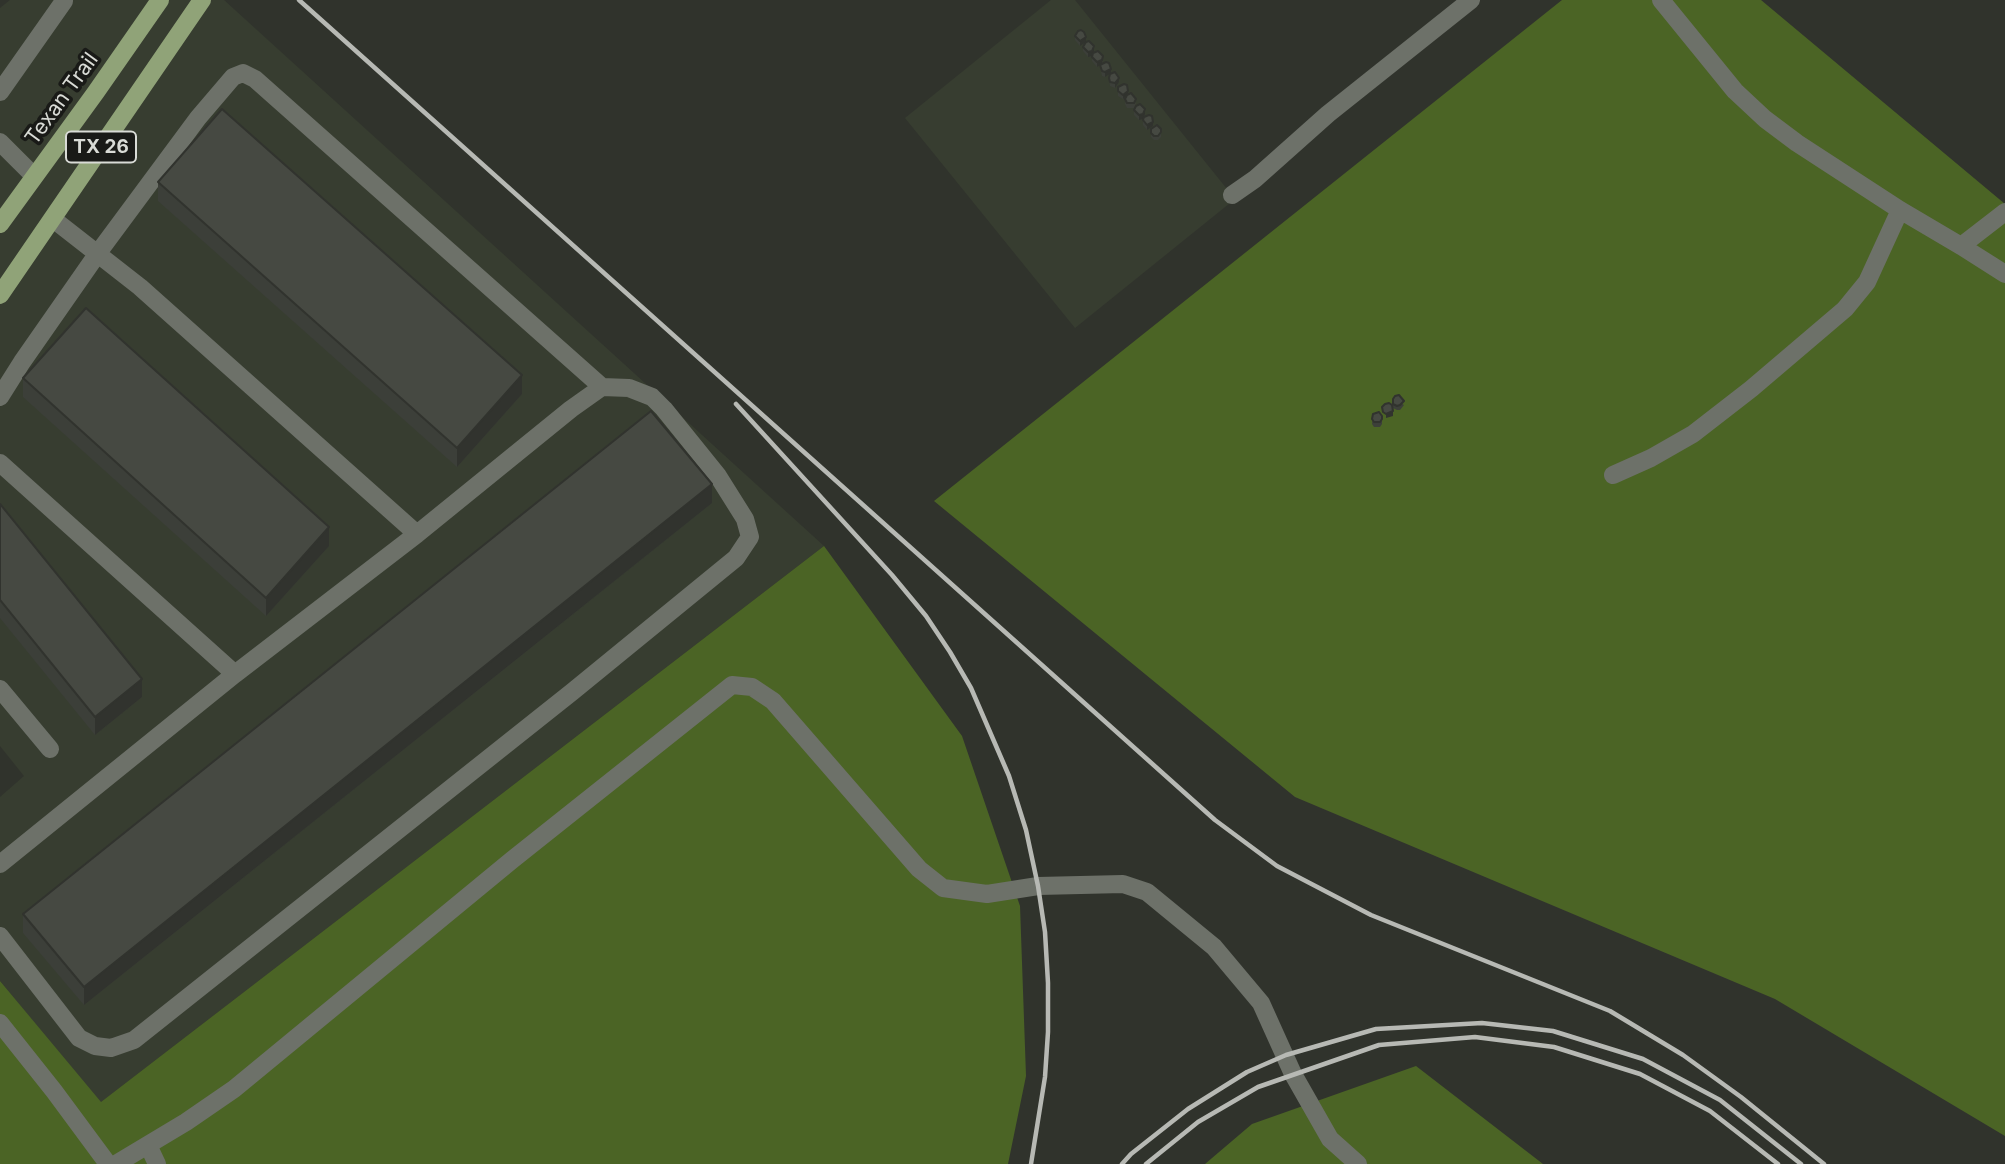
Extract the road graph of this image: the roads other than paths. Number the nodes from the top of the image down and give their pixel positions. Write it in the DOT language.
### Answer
graph roads {
  1 [pos="160,0"];
  2 [pos="202,0"];
  3 [pos="1471,0"];
  4 [pos="1661,0"];
  5 [pos="64,1"];
  6 [pos="0,92"];
  7 [pos="0,143"];
  8 [pos="34,177"];
  9 [pos="1231,195"];
  10 [pos="1899,210"];
  11 [pos="2005,212"];
  12 [pos="53,219"];
  13 [pos="0,224"];
  14 [pos="1961,246"];
  15 [pos="98,253"];
  16 [pos="2005,274"];
  17 [pos="0,295"];
  18 [pos="602,387"];
  19 [pos="0,397"];
  20 [pos="0,463"];
  21 [pos="1613,475"];
  22 [pos="418,534"];
  23 [pos="235,674"];
  24 [pos="0,689"];
  25 [pos="50,750"];
  26 [pos="0,864"];
  27 [pos="0,936"];
  28 [pos="0,1023"];
  29 [pos="148,1145"];
  30 [pos="108,1164"];
  31 [pos="116,1164"];
  32 [pos="157,1164"];
  33 [pos="1358,1164"];
  1 -- 8 [label="main road, Texan Trail / TX 26"];
  2 -- 12 [label="main road, TX 26"];
  3 -- 9 [label="street"];
  4 -- 10 [label="street"];
  5 -- 6 [label="street"];
  7 -- 8 [label="street"];
  8 -- 13 [label="main road, Texan Trail / TX 26"];
  10 -- 14 [label="street"];
  10 -- 21 [label="street"];
  11 -- 14 [label="street"];
  12 -- 15 [label="street"];
  12 -- 17 [label="main road, TX 26"];
  14 -- 16 [label="street"];
  15 -- 18 [label="street"];
  15 -- 19 [label="street"];
  15 -- 22 [label="street"];
  18 -- 22 [label="street"];
  18 -- 27 [label="street"];
  20 -- 23 [label="street"];
  22 -- 23 [label="street"];
  23 -- 26 [label="street"];
  24 -- 25 [label="street"];
  28 -- 30 [label="street"];
  29 -- 31 [label="street"];
  29 -- 32 [label="street"];
  29 -- 33 [label="street"];
}
